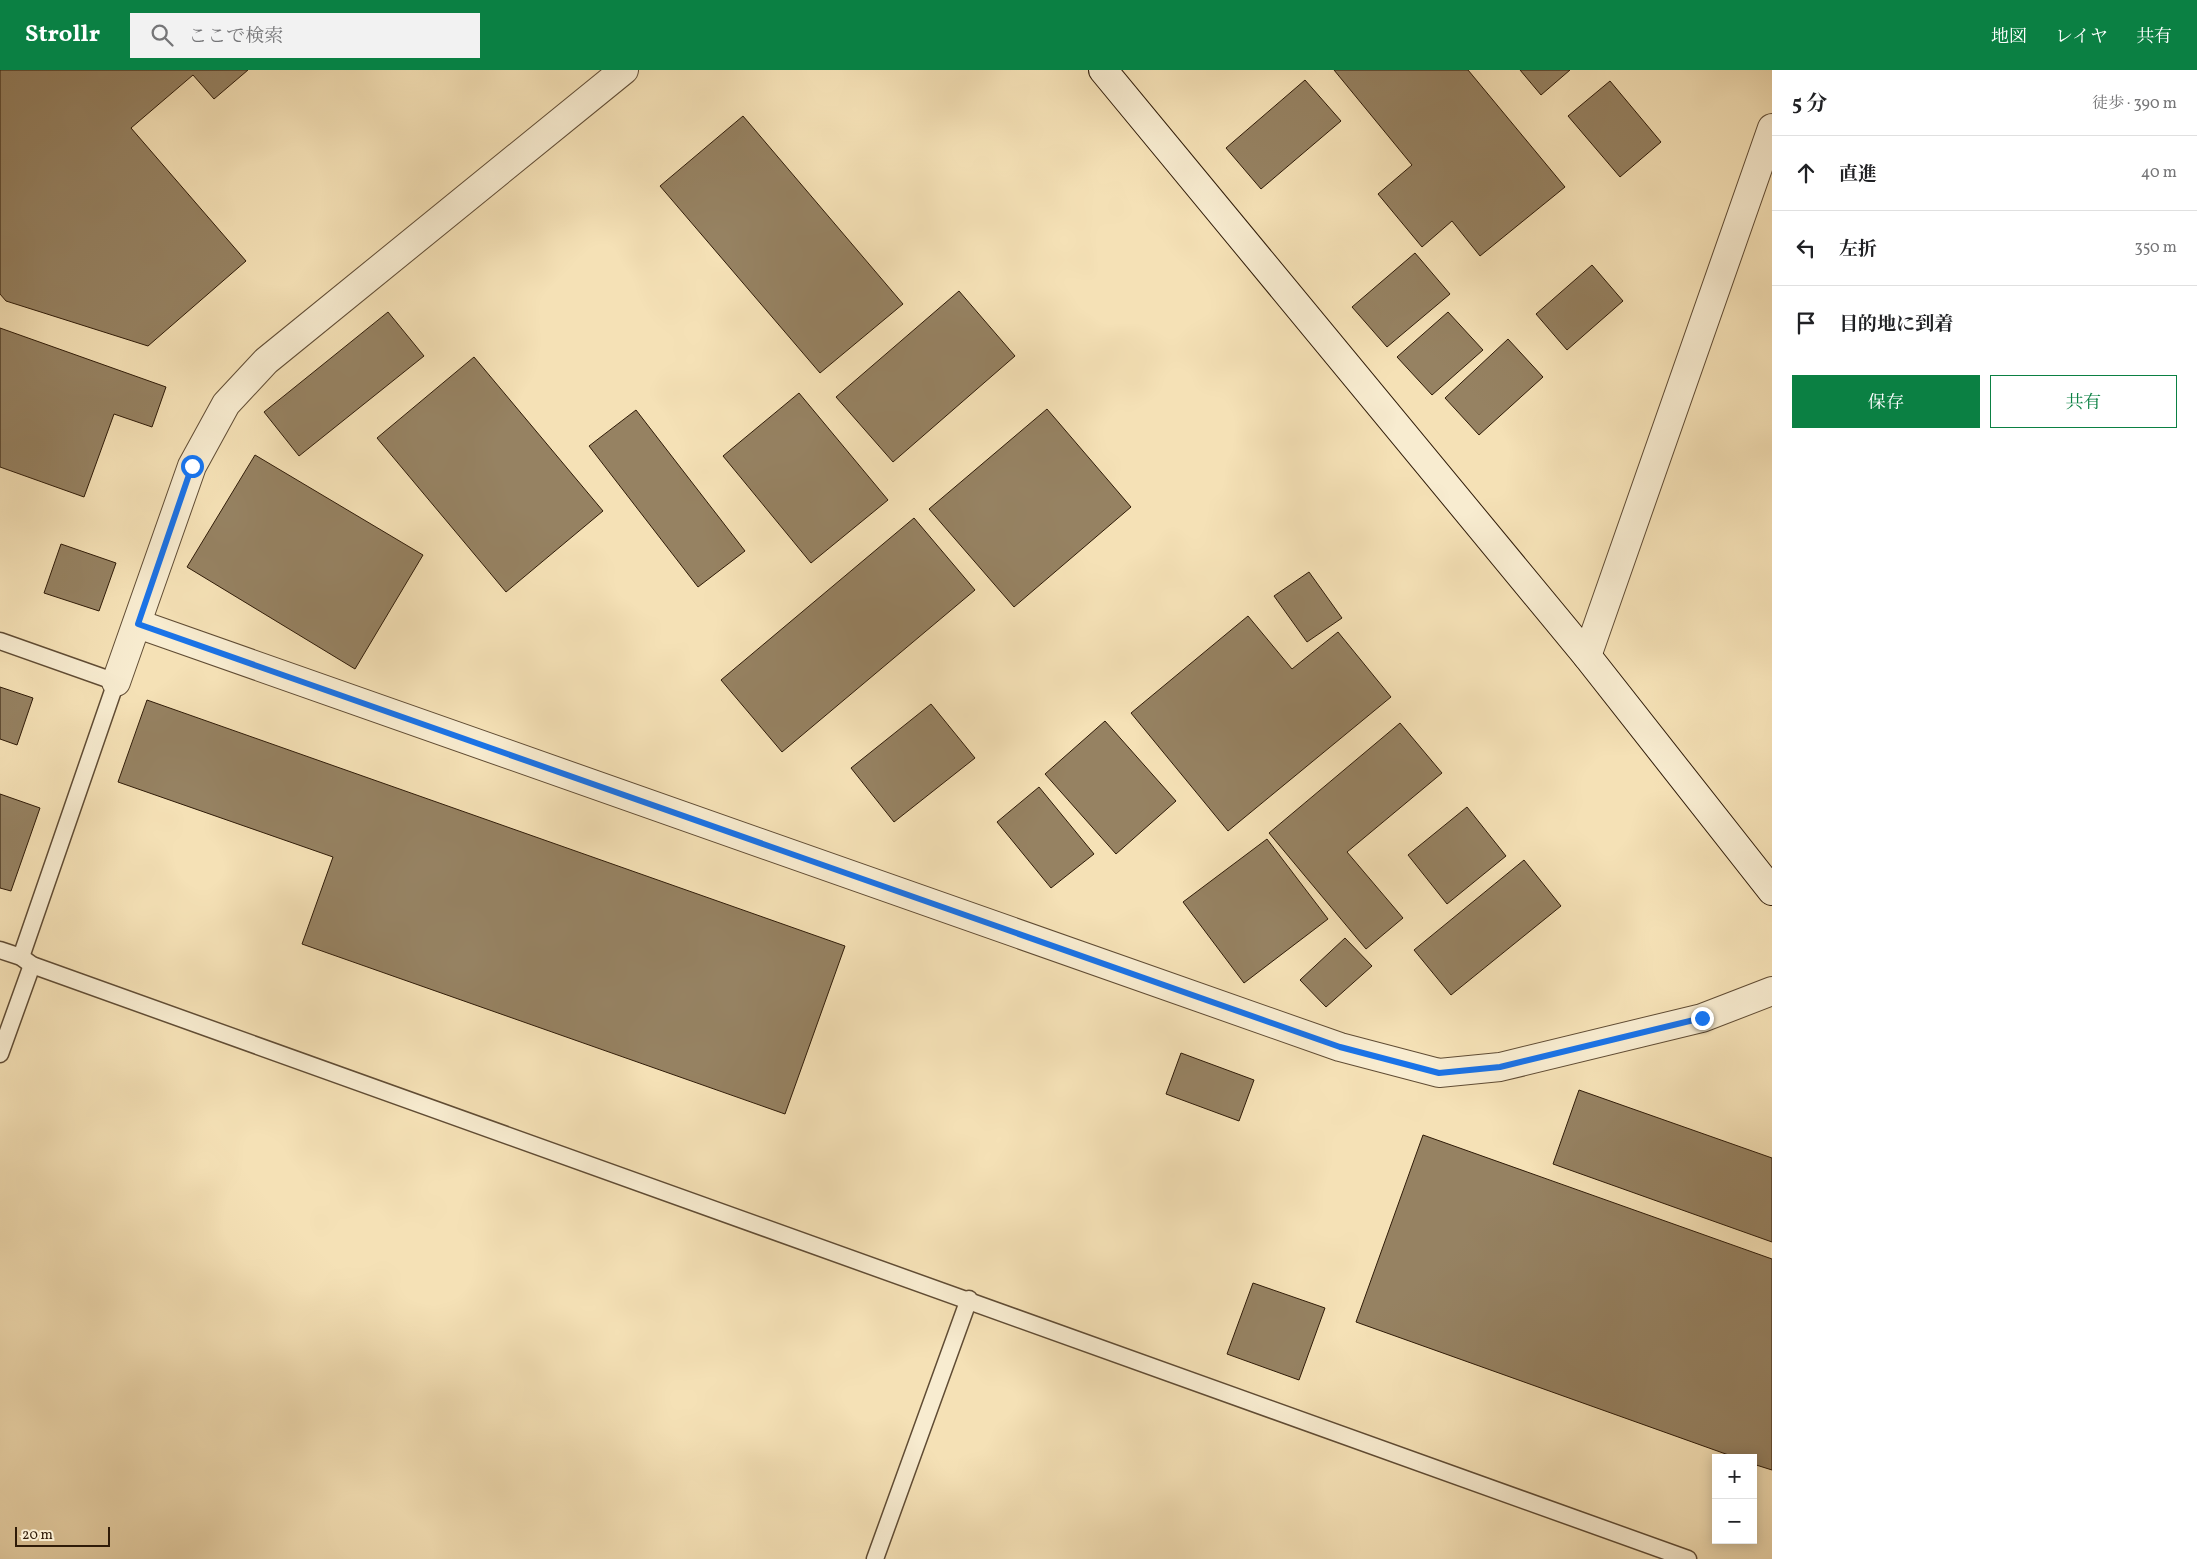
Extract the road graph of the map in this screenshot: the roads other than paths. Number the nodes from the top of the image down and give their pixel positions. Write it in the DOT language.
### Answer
graph roads {
  1 [pos="624,70"];
  2 [pos="1103,70"];
  3 [pos="1772,128"];
  4 [pos="138,624"];
  5 [pos="0,641"];
  6 [pos="1587,656"];
  7 [pos="116,682"];
  8 [pos="1772,891"];
  9 [pos="0,950"];
  10 [pos="26,961"];
  11 [pos="1772,990"];
  12 [pos="0,1054"];
  13 [pos="969,1299"];
  14 [pos="875,1559"];
  15 [pos="1688,1559"];
  1 -- 4 [label="street"];
  2 -- 6 [label="street"];
  3 -- 6 [label="street"];
  4 -- 7 [label="street"];
  4 -- 11 [label="street"];
  5 -- 7 [label="lane"];
  6 -- 8 [label="street"];
  7 -- 10 [label="lane"];
  9 -- 10 [label="lane"];
  10 -- 12 [label="lane"];
  10 -- 13 [label="lane"];
  13 -- 14 [label="lane"];
  13 -- 15 [label="lane"];
}
